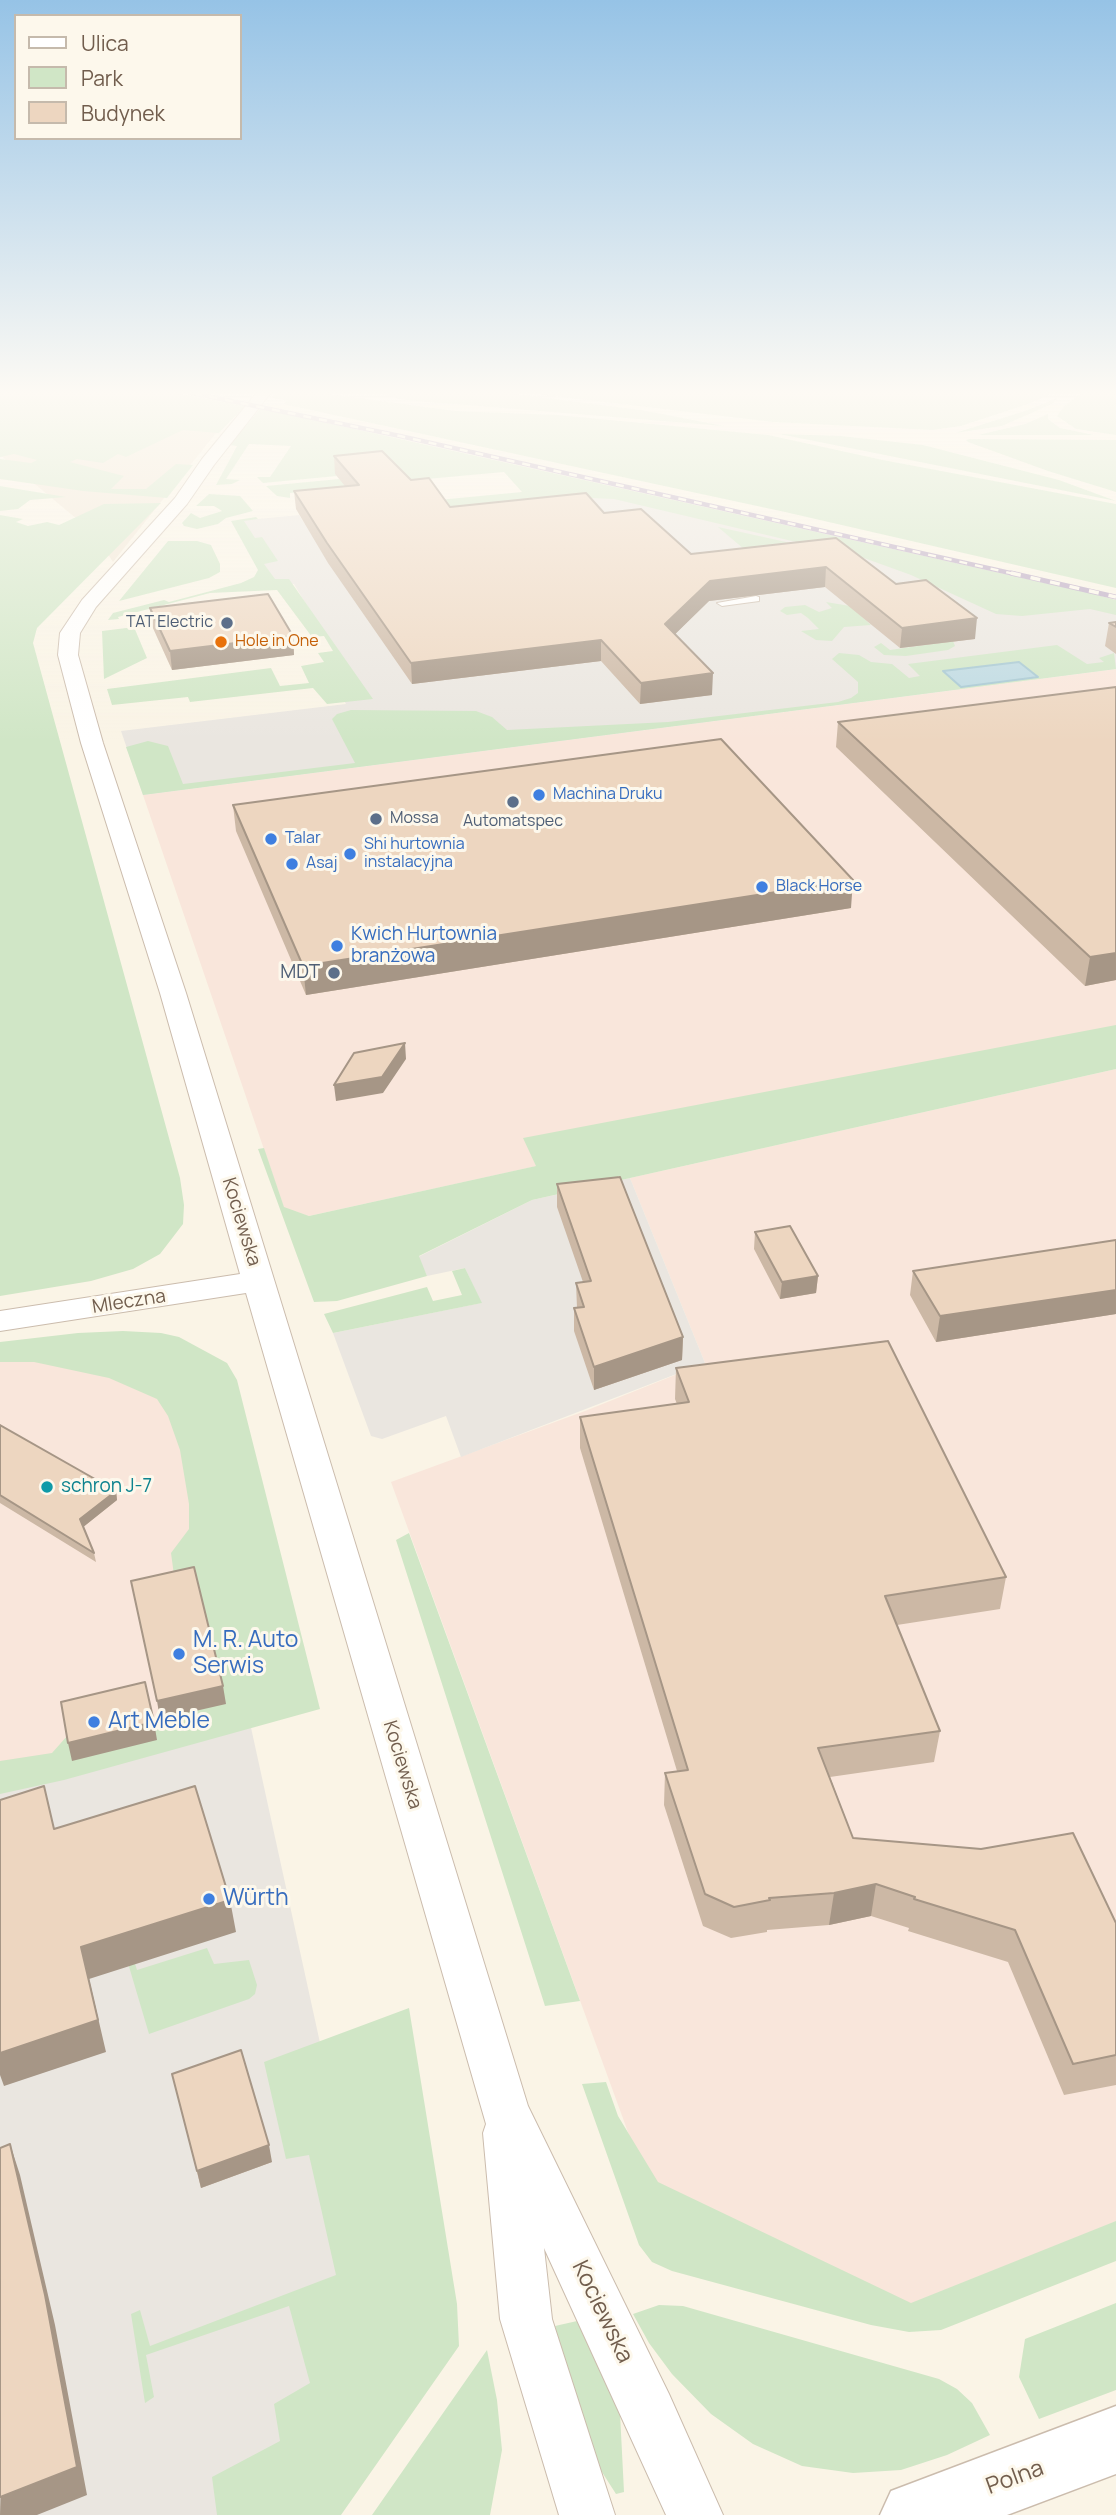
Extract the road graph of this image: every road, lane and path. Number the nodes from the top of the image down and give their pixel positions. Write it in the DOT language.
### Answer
graph roads {
  1 [pos="175,507"];
  2 [pos="756,599"];
  3 [pos="722,603"];
  4 [pos="258,1281"];
  5 [pos="0,1321"];
  6 [pos="505,2111"];
  7 [pos="1116,2440"];
  8 [pos="587,2515"];
  9 [pos="695,2515"];
  10 [pos="915,2515"];
  1 -- 4 [label="street, Kociewska"];
  2 -- 3 [label="lane"];
  4 -- 5 [label="street, Mleczna"];
  4 -- 6 [label="street, Kociewska"];
  6 -- 8 [label="street, Kociewska"];
  6 -- 9 [label="street, Kociewska"];
  7 -- 10 [label="street, Polna"];
}
